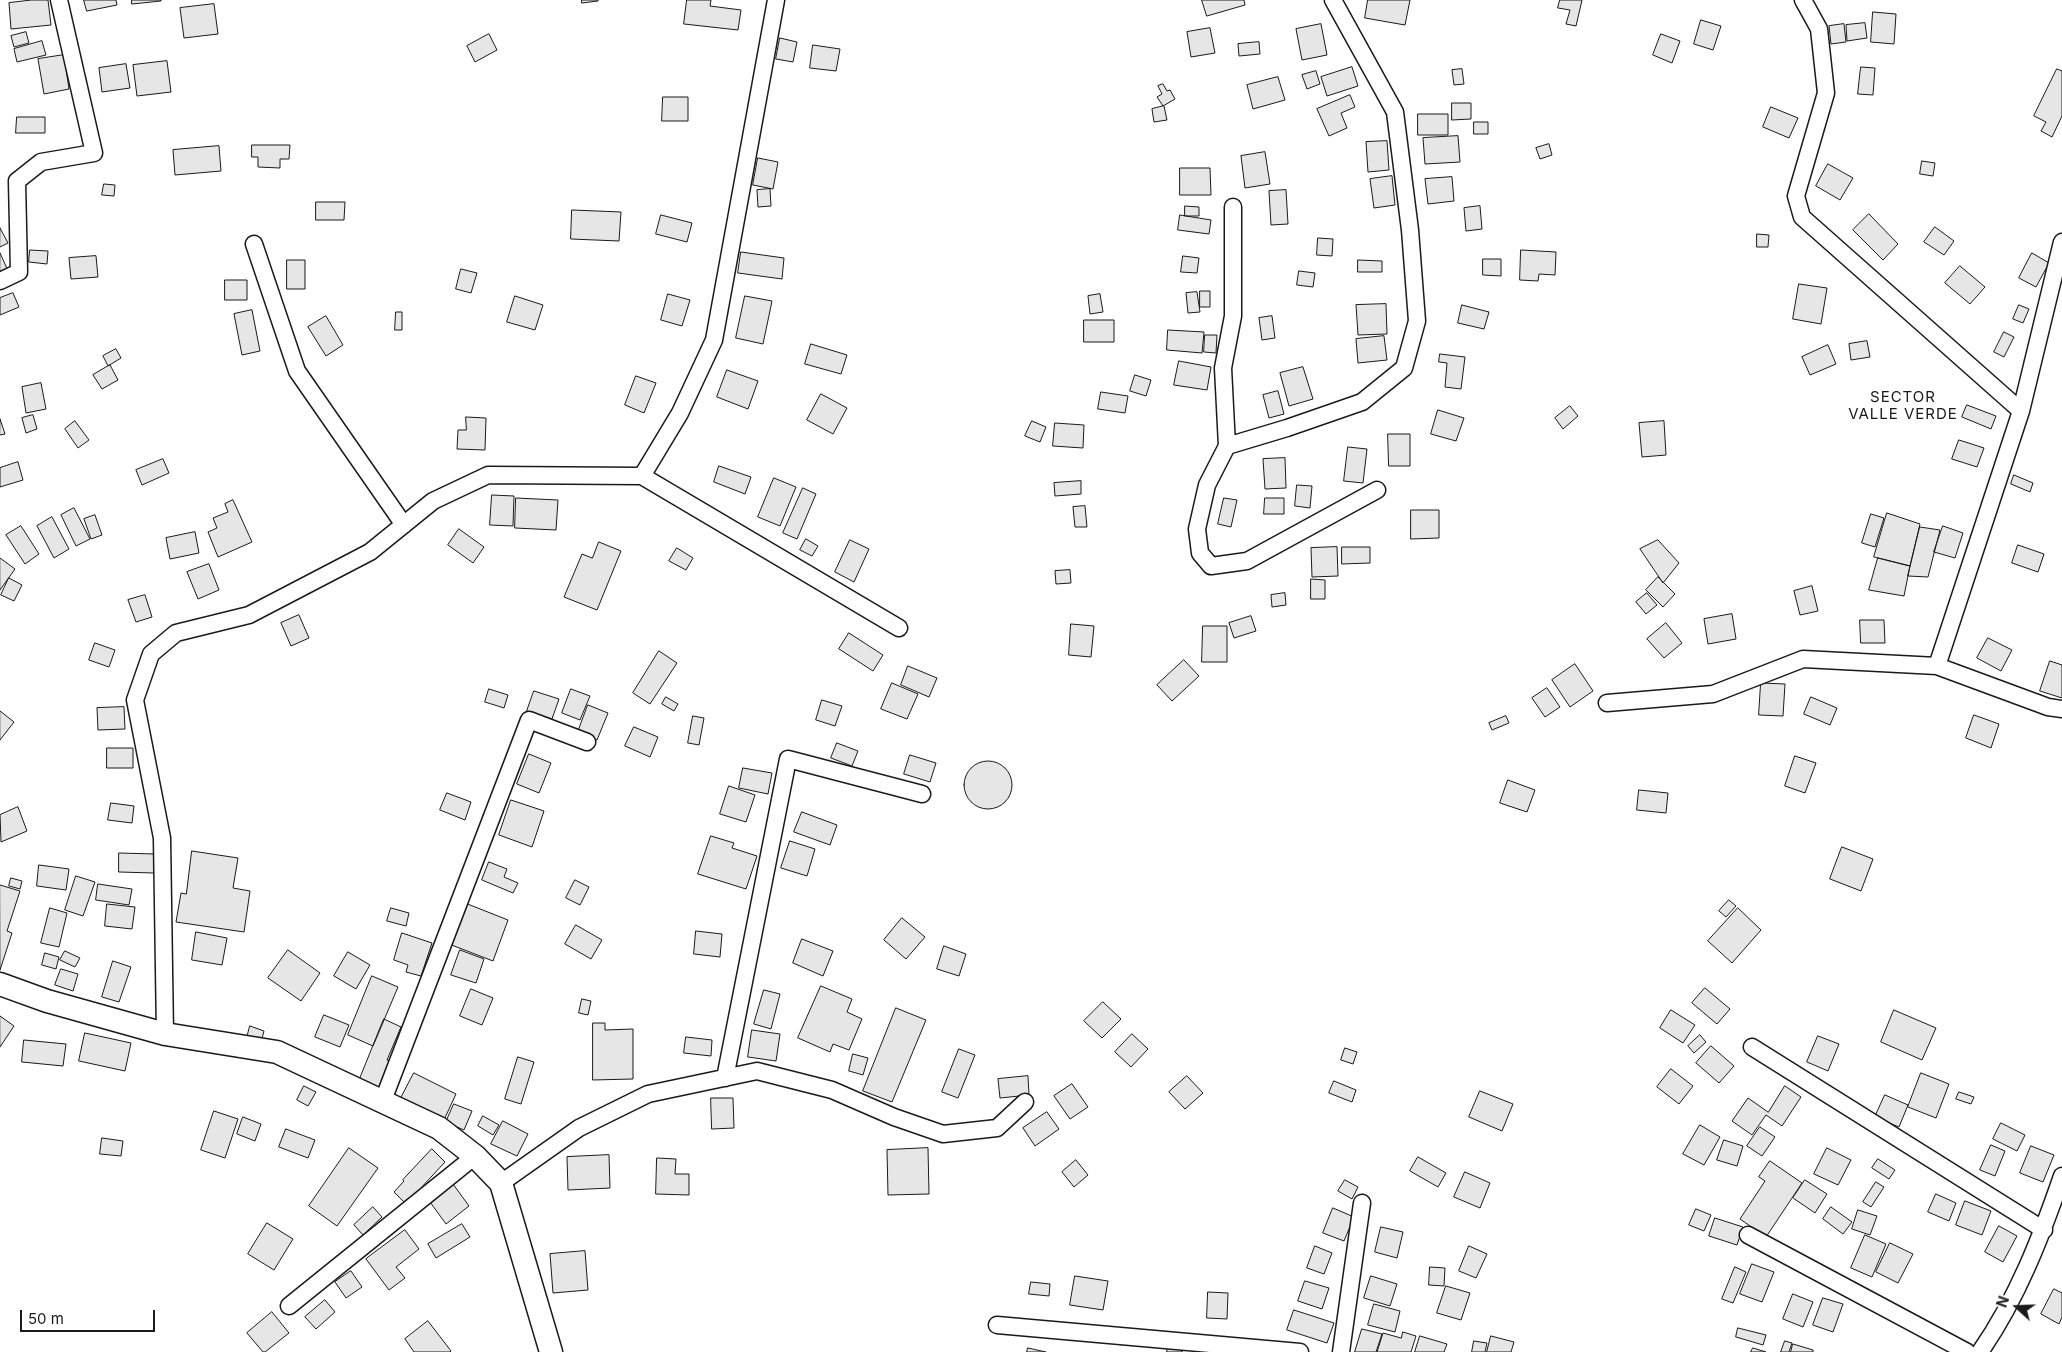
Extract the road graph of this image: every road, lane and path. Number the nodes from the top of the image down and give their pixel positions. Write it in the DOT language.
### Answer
graph roads {
  1 [pos="59,0"];
  2 [pos="776,0"];
  3 [pos="1333,0"];
  4 [pos="1803,0"];
  5 [pos="1233,207"];
  6 [pos="2062,242"];
  7 [pos="254,244"];
  8 [pos="0,281"];
  9 [pos="2021,411"];
  10 [pos="1226,446"];
  11 [pos="642,476"];
  12 [pos="1377,490"];
  13 [pos="404,525"];
  14 [pos="899,628"];
  15 [pos="1937,666"];
  16 [pos="1607,703"];
  17 [pos="2062,709"];
  18 [pos="588,742"];
  19 [pos="922,794"];
  20 [pos="0,984"];
  21 [pos="165,1034"];
  22 [pos="1752,1047"];
  23 [pos="725,1078"];
  24 [pos="1025,1102"];
  25 [pos="382,1103"];
  26 [pos="475,1156"];
  27 [pos="2062,1176"];
  28 [pos="501,1183"];
  29 [pos="1362,1203"];
  30 [pos="2044,1230"];
  31 [pos="1748,1235"];
  32 [pos="289,1306"];
  33 [pos="997,1325"];
  34 [pos="551,1352"];
  35 [pos="1300,1352"];
  36 [pos="1341,1352"];
  37 [pos="1967,1352"];
  38 [pos="1980,1352"];
  1 -- 8 [label="street"];
  2 -- 11 [label="street"];
  3 -- 10 [label="street"];
  4 -- 9 [label="street"];
  5 -- 10 [label="street"];
  6 -- 9 [label="street"];
  7 -- 13 [label="street"];
  9 -- 15 [label="street"];
  10 -- 12 [label="street"];
  11 -- 13 [label="street"];
  11 -- 14 [label="street"];
  13 -- 21 [label="street"];
  15 -- 16 [label="street"];
  15 -- 17 [label="street"];
  18 -- 25 [label="street"];
  19 -- 23 [label="street"];
  20 -- 21 [label="street"];
  21 -- 25 [label="street"];
  22 -- 30 [label="street"];
  23 -- 24 [label="street"];
  23 -- 28 [label="street"];
  25 -- 26 [label="street"];
  26 -- 28 [label="street"];
  26 -- 32 [label="street"];
  27 -- 30 [label="street"];
  28 -- 34 [label="street"];
  29 -- 36 [label="street"];
  30 -- 38 [label="street"];
  31 -- 37 [label="street"];
  33 -- 35 [label="street"];
}
